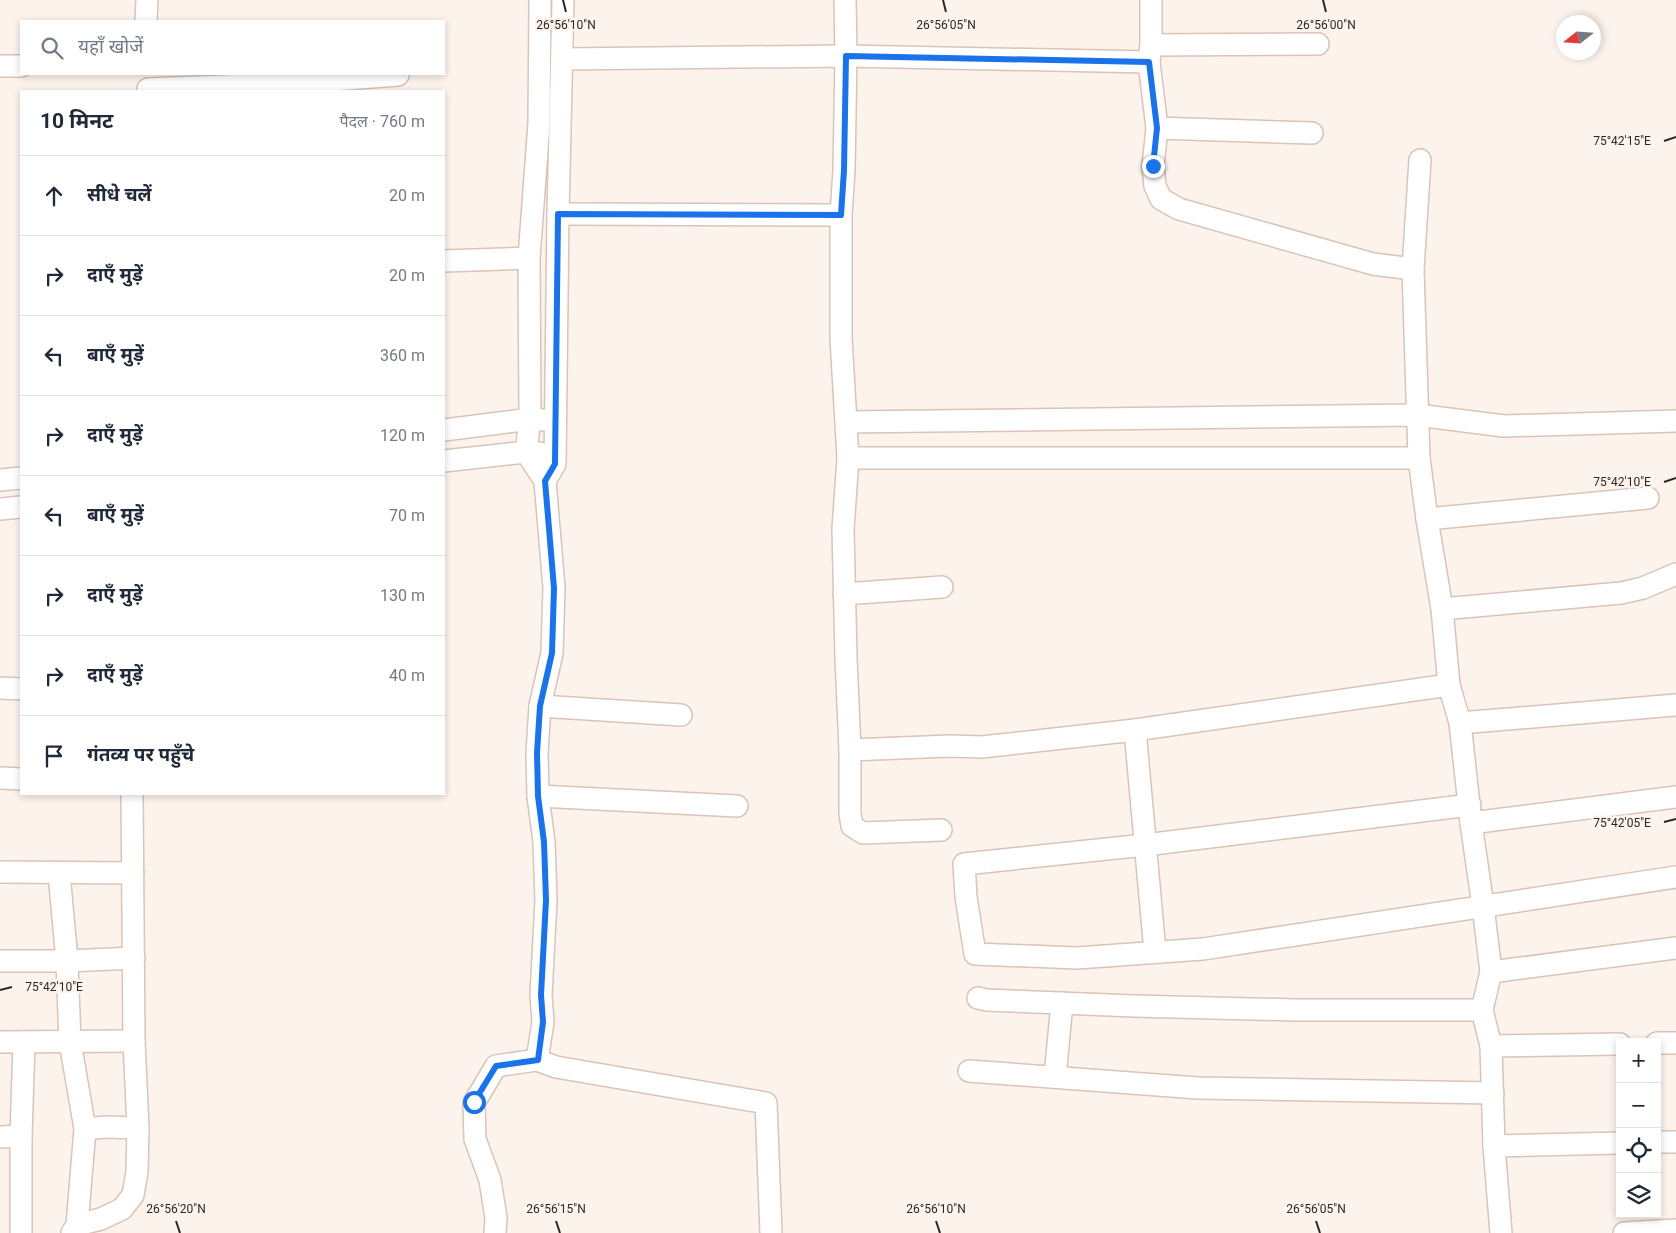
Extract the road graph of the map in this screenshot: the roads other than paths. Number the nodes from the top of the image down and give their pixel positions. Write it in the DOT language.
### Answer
graph roads {
  1 [pos="146,0"];
  2 [pos="540,0"];
  3 [pos="563,0"];
  4 [pos="845,0"];
  5 [pos="1151,0"];
  6 [pos="146,20"];
  7 [pos="1318,44"];
  8 [pos="1150,53"];
  9 [pos="846,56"];
  10 [pos="562,59"];
  11 [pos="0,66"];
  12 [pos="20,66"];
  13 [pos="398,75"];
  14 [pos="148,85"];
  15 [pos="280,88"];
  16 [pos="1157,128"];
  17 [pos="1312,133"];
  18 [pos="1420,160"];
  19 [pos="558,214"];
  20 [pos="841,215"];
  21 [pos="529,258"];
  22 [pos="445,260"];
  23 [pos="1413,269"];
  24 [pos="1417,414"];
  25 [pos="530,419"];
  26 [pos="556,421"];
  27 [pos="1676,421"];
  28 [pos="847,422"];
  29 [pos="445,430"];
  30 [pos="526,452"];
  31 [pos="555,454"];
  32 [pos="848,458"];
  33 [pos="1419,458"];
  34 [pos="445,461"];
  35 [pos="20,478"];
  36 [pos="0,480"];
  37 [pos="545,481"];
  38 [pos="1648,498"];
  39 [pos="20,507"];
  40 [pos="0,509"];
  41 [pos="1427,519"];
  42 [pos="1676,574"];
  43 [pos="942,587"];
  44 [pos="844,594"];
  45 [pos="1442,609"];
  46 [pos="1449,685"];
  47 [pos="0,688"];
  48 [pos="20,689"];
  49 [pos="1676,705"];
  50 [pos="540,706"];
  51 [pos="681,714"];
  52 [pos="1460,723"];
  53 [pos="1135,730"];
  54 [pos="850,750"];
  55 [pos="0,778"];
  56 [pos="20,779"];
  57 [pos="132,795"];
  58 [pos="538,796"];
  59 [pos="1676,797"];
  60 [pos="737,806"];
  61 [pos="1470,814"];
  62 [pos="941,830"];
  63 [pos="1145,845"];
  64 [pos="0,872"];
  65 [pos="59,873"];
  66 [pos="133,873"];
  67 [pos="1676,877"];
  68 [pos="1483,906"];
  69 [pos="1676,948"];
  70 [pos="1155,952"];
  71 [pos="134,958"];
  72 [pos="0,961"];
  73 [pos="67,961"];
  74 [pos="1490,972"];
  75 [pos="978,998"];
  76 [pos="1062,1003"];
  77 [pos="1482,1010"];
  78 [pos="134,1041"];
  79 [pos="0,1042"];
  80 [pos="24,1042"];
  81 [pos="70,1042"];
  82 [pos="1676,1043"];
  83 [pos="1616,1044"];
  84 [pos="1661,1044"];
  85 [pos="1491,1046"];
  86 [pos="538,1060"];
  87 [pos="968,1071"];
  88 [pos="1055,1077"];
  89 [pos="1493,1093"];
  90 [pos="138,1128"];
  91 [pos="85,1129"];
  92 [pos="10,1136"];
  93 [pos="1661,1142"];
  94 [pos="1676,1142"];
  95 [pos="1616,1143"];
  96 [pos="1494,1146"];
  97 [pos="74,1229"];
  98 [pos="1676,1230"];
  99 [pos="22,1233"];
  100 [pos="495,1233"];
  101 [pos="771,1233"];
  102 [pos="1501,1233"];
  103 [pos="1624,1233"];
  1 -- 6 [label="street"];
  2 -- 21 [label="street"];
  3 -- 10 [label="street"];
  4 -- 9 [label="street"];
  5 -- 8 [label="street"];
  7 -- 8 [label="street"];
  8 -- 9 [label="street"];
  8 -- 16 [label="street"];
  9 -- 10 [label="street"];
  9 -- 20 [label="street"];
  10 -- 19 [label="street"];
  11 -- 12 [label="street"];
  13 -- 15 [label="street"];
  14 -- 15 [label="street"];
  16 -- 17 [label="street"];
  16 -- 23 [label="street"];
  18 -- 23 [label="street"];
  19 -- 20 [label="street"];
  19 -- 26 [label="street"];
  20 -- 28 [label="street"];
  21 -- 22 [label="street"];
  21 -- 25 [label="street"];
  23 -- 24 [label="street"];
  24 -- 27 [label="street"];
  24 -- 28 [label="street"];
  24 -- 33 [label="street"];
  25 -- 26 [label="street"];
  25 -- 29 [label="street"];
  25 -- 30 [label="street"];
  26 -- 31 [label="street"];
  28 -- 32 [label="street"];
  30 -- 31 [label="street"];
  30 -- 34 [label="street"];
  30 -- 37 [label="street"];
  31 -- 37 [label="street"];
  32 -- 33 [label="street"];
  32 -- 44 [label="street"];
  33 -- 41 [label="street"];
  35 -- 36 [label="street"];
  37 -- 50 [label="street"];
  38 -- 41 [label="street"];
  39 -- 40 [label="street"];
  41 -- 45 [label="street"];
  42 -- 45 [label="street"];
  43 -- 44 [label="street"];
  44 -- 54 [label="street"];
  45 -- 46 [label="street"];
  46 -- 52 [label="street"];
  46 -- 53 [label="street"];
  47 -- 48 [label="street"];
  49 -- 52 [label="street"];
  50 -- 51 [label="street"];
  50 -- 58 [label="street"];
  52 -- 61 [label="street"];
  53 -- 54 [label="street"];
  53 -- 63 [label="street"];
  54 -- 62 [label="street"];
  55 -- 56 [label="street"];
  57 -- 66 [label="street"];
  58 -- 60 [label="street"];
  58 -- 86 [label="street"];
  59 -- 61 [label="street"];
  61 -- 63 [label="street"];
  61 -- 68 [label="street"];
  63 -- 70 [label="street"];
  63 -- 70 [label="street"];
  64 -- 65 [label="street"];
  65 -- 66 [label="street"];
  65 -- 73 [label="street"];
  66 -- 71 [label="street"];
  67 -- 68 [label="street"];
  68 -- 70 [label="street"];
  68 -- 74 [label="street"];
  69 -- 74 [label="street"];
  71 -- 73 [label="street"];
  71 -- 78 [label="street"];
  72 -- 73 [label="street"];
  73 -- 81 [label="street"];
  74 -- 77 [label="street"];
  75 -- 76 [label="street"];
  76 -- 77 [label="street"];
  76 -- 88 [label="street"];
  77 -- 85 [label="street"];
  78 -- 81 [label="street"];
  78 -- 90 [label="street"];
  79 -- 80 [label="street"];
  80 -- 81 [label="street"];
  80 -- 92 [label="street"];
  81 -- 91 [label="street"];
  82 -- 84 [label="street"];
  83 -- 85 [label="street"];
  85 -- 89 [label="street"];
  86 -- 100 [label="street"];
  86 -- 101 [label="street"];
  87 -- 88 [label="street"];
  88 -- 89 [label="street"];
  89 -- 96 [label="street"];
  90 -- 91 [label="street"];
  90 -- 97 [label="street"];
  91 -- 97 [label="street"];
  92 -- 99 [label="street"];
  93 -- 94 [label="street"];
  95 -- 96 [label="street"];
  96 -- 102 [label="street"];
  98 -- 103 [label="street"];
}
